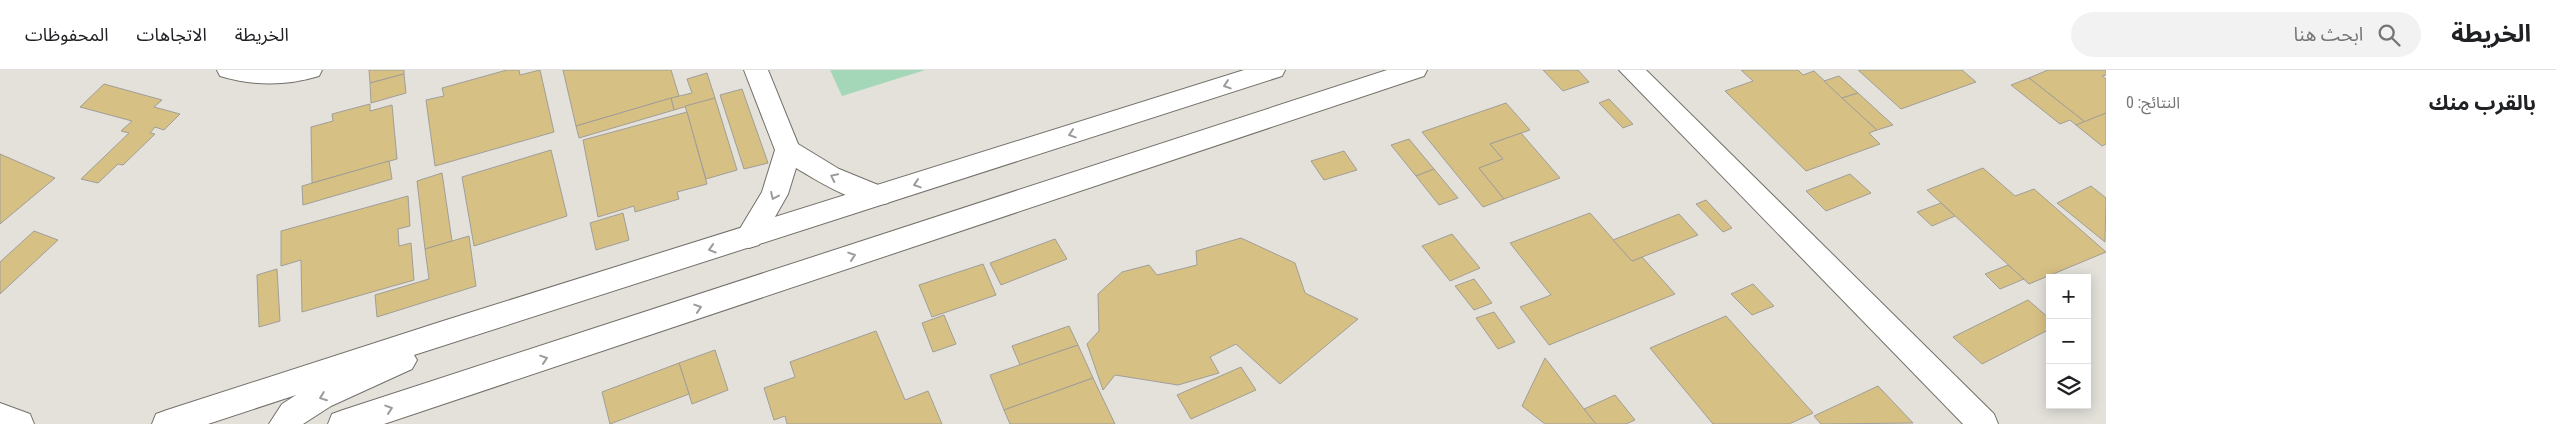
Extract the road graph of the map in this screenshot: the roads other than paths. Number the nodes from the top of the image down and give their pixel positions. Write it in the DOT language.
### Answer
graph roads {
  1 [pos="228,70"];
  2 [pos="310,70"];
  3 [pos="756,70"];
  4 [pos="1273,70"];
  5 [pos="1414,70"];
  6 [pos="1632,70"];
  7 [pos="788,150"];
  8 [pos="879,196"];
  9 [pos="749,237"];
  10 [pos="443,333"];
  11 [pos="0,417"];
  12 [pos="20,424"];
  13 [pos="167,424"];
  14 [pos="284,424"];
  15 [pos="343,424"];
  16 [pos="1983,424"];
  1 -- 2 [label="street"];
  3 -- 7 [label="street"];
  4 -- 8 [label="street, one-way"];
  15 -- 5 [label="street, one-way"];
  6 -- 16 [label="street"];
  8 -- 7 [label="street, one-way"];
  7 -- 9 [label="street, one-way"];
  8 -- 9 [label="street"];
  9 -- 10 [label="street, one-way"];
  10 -- 13 [label="street"];
  10 -- 14 [label="street, one-way"];
  11 -- 12 [label="street"];
}
